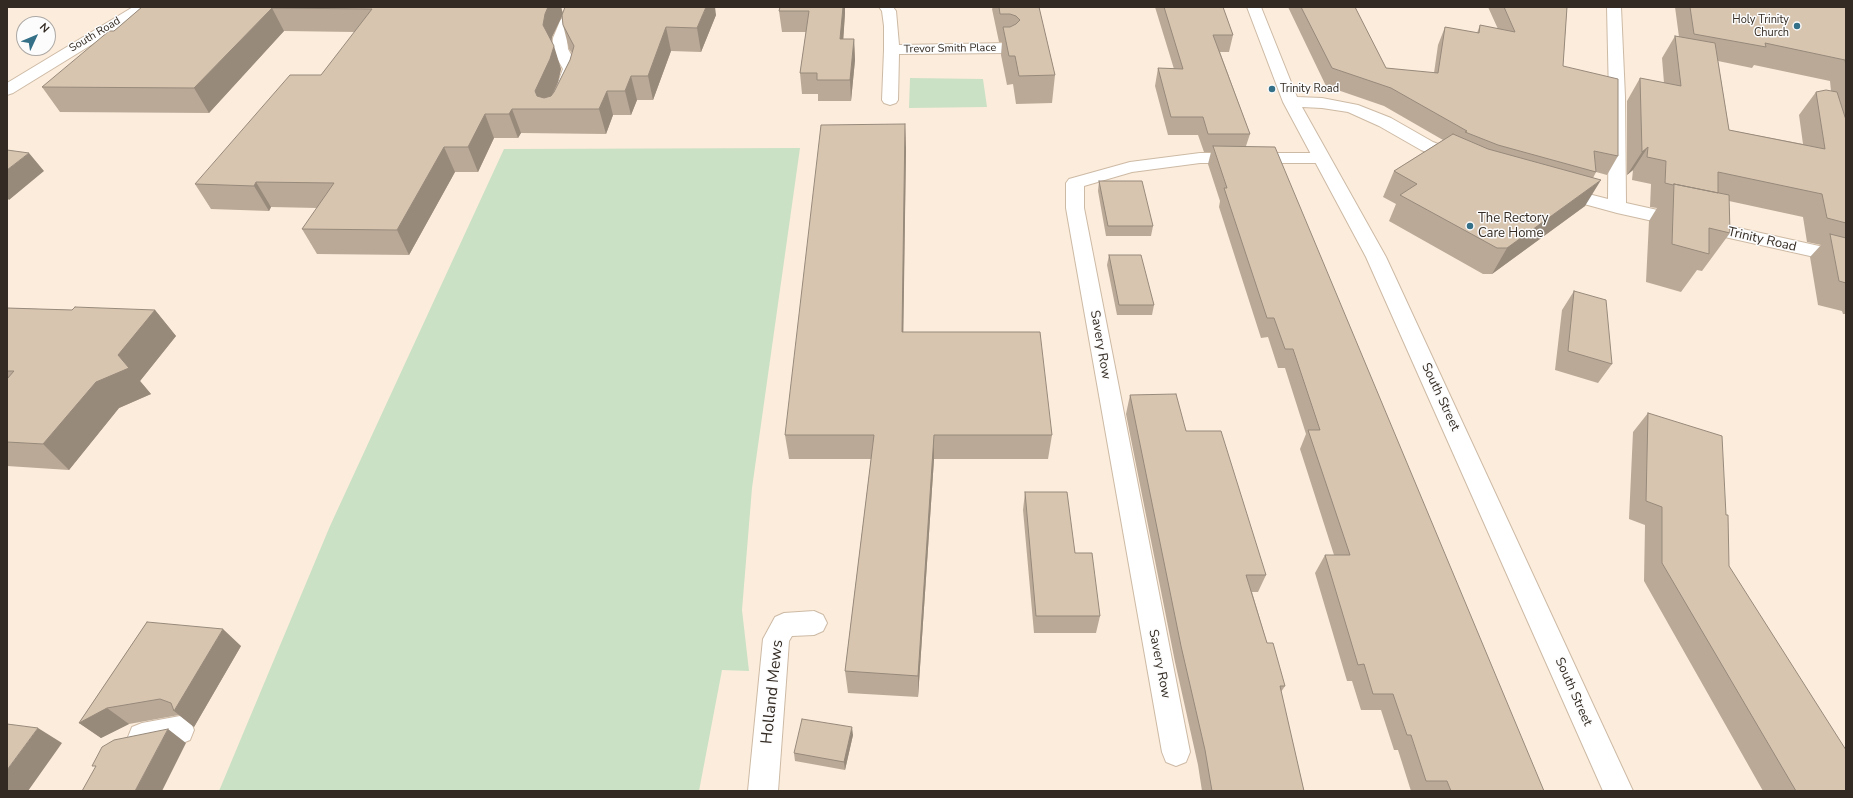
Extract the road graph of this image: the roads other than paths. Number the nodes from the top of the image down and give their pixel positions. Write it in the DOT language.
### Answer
graph roads {
  1 [pos="143,7"];
  2 [pos="578,7"];
  3 [pos="886,7"];
  4 [pos="1254,7"];
  5 [pos="1614,7"];
  6 [pos="1008,48"];
  7 [pos="892,50"];
  8 [pos="7,90"];
  9 [pos="890,100"];
  10 [pos="1291,102"];
  11 [pos="556,105"];
  12 [pos="1321,158"];
  13 [pos="1475,166"];
  14 [pos="1541,187"];
  15 [pos="1617,207"];
  16 [pos="1846,258"];
  17 [pos="814,623"];
  18 [pos="180,730"];
  19 [pos="117,746"];
  20 [pos="1176,752"];
  21 [pos="763,791"];
  22 [pos="1618,791"];
  1 -- 8 [label="street, South Road"];
  2 -- 11 [label="street"];
  3 -- 7 [label="street, Trevor Smith Place"];
  4 -- 10 [label="street, South Street"];
  5 -- 15 [label="street"];
  6 -- 7 [label="street, Trevor Smith Place"];
  7 -- 9 [label="street, Trevor Smith Place"];
  10 -- 12 [label="street, South Street"];
  10 -- 13 [label="street"];
  12 -- 20 [label="street, Savery Row"];
  12 -- 22 [label="street, South Street"];
  14 -- 15 [label="street, Trinity Road"];
  15 -- 16 [label="street, Trinity Road"];
  17 -- 21 [label="street, Holland Mews"];
  18 -- 19 [label="street"];
}
